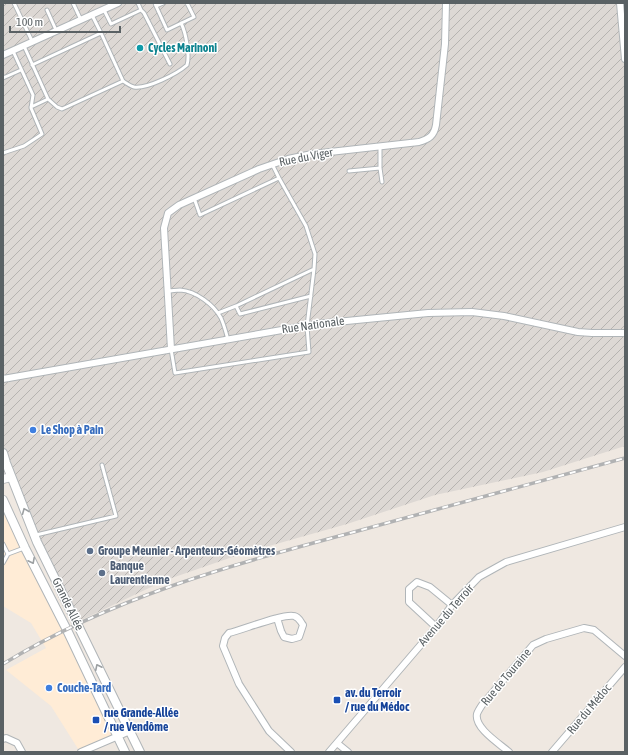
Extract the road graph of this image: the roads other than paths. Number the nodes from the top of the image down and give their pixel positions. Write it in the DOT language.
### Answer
graph roads {
  1 [pos="14,3"];
  2 [pos="73,3"];
  3 [pos="118,3"];
  4 [pos="138,3"];
  5 [pos="163,3"];
  6 [pos="188,3"];
  7 [pos="446,3"];
  8 [pos="620,3"];
  9 [pos="155,5"];
  10 [pos="47,10"];
  11 [pos="104,10"];
  12 [pos="141,10"];
  13 [pos="92,15"];
  14 [pos="81,20"];
  15 [pos="181,24"];
  16 [pos="57,31"];
  17 [pos="101,33"];
  18 [pos="33,42"];
  19 [pos="24,46"];
  20 [pos="13,51"];
  21 [pos="4,53"];
  22 [pos="625,59"];
  23 [pos="170,64"];
  24 [pos="32,65"];
  25 [pos="21,70"];
  26 [pos="3,78"];
  27 [pos="123,81"];
  28 [pos="48,99"];
  29 [pos="31,107"];
  30 [pos="380,146"];
  31 [pos="3,153"];
  32 [pos="272,164"];
  33 [pos="380,168"];
  34 [pos="349,171"];
  35 [pos="279,178"];
  36 [pos="382,182"];
  37 [pos="194,198"];
  38 [pos="314,269"];
  39 [pos="168,291"];
  40 [pos="311,296"];
  41 [pos="236,306"];
  42 [pos="218,313"];
  43 [pos="306,326"];
  44 [pos="625,333"];
  45 [pos="228,340"];
  46 [pos="171,349"];
  47 [pos="3,379"];
  48 [pos="3,453"];
  49 [pos="102,465"];
  50 [pos="7,478"];
  51 [pos="3,500"];
  52 [pos="625,527"];
  53 [pos="35,539"];
  54 [pos="3,544"];
  55 [pos="25,548"];
  56 [pos="8,554"];
  57 [pos="3,563"];
  58 [pos="452,605"];
  59 [pos="277,618"];
  60 [pos="436,627"];
  61 [pos="625,656"];
  62 [pos="625,666"];
  63 [pos="130,731"];
  64 [pos="117,736"];
  65 [pos="5,738"];
  66 [pos="337,743"];
  67 [pos="22,752"];
  68 [pos="81,752"];
  69 [pos="125,752"];
  70 [pos="140,752"];
  71 [pos="291,752"];
  72 [pos="330,752"];
  73 [pos="348,752"];
  74 [pos="509,752"];
  75 [pos="552,752"];
  1 -- 18 [label="lane"];
  2 -- 14 [label="lane"];
  3 -- 11 [label="street"];
  4 -- 12 [label="lane"];
  5 -- 9 [label="lane"];
  6 -- 15 [label="lane"];
  7 -- 30 [label="street, Rue du Viger"];
  8 -- 22 [label="street"];
  9 -- 15 [label="lane"];
  10 -- 16 [label="lane"];
  11 -- 12 [label="lane"];
  11 -- 13 [label="street"];
  12 -- 23 [label="lane"];
  13 -- 14 [label="street"];
  13 -- 17 [label="lane"];
  14 -- 16 [label="street"];
  15 -- 27 [label="lane"];
  16 -- 18 [label="street"];
  17 -- 24 [label="lane"];
  17 -- 27 [label="lane"];
  18 -- 19 [label="street"];
  19 -- 20 [label="street"];
  19 -- 24 [label="lane"];
  20 -- 21 [label="street"];
  20 -- 25 [label="lane"];
  24 -- 28 [label="lane"];
  25 -- 26 [label="lane"];
  25 -- 29 [label="lane"];
  27 -- 28 [label="lane"];
  28 -- 29 [label="lane"];
  29 -- 31 [label="lane"];
  30 -- 32 [label="street, Rue du Viger"];
  30 -- 33 [label="lane"];
  32 -- 35 [label="lane"];
  32 -- 37 [label="street, Rue du Viger"];
  33 -- 34 [label="lane"];
  33 -- 36 [label="lane"];
  35 -- 37 [label="lane"];
  35 -- 38 [label="lane"];
  37 -- 39 [label="street, Rue du Viger"];
  38 -- 40 [label="lane"];
  38 -- 41 [label="lane"];
  39 -- 42 [label="lane"];
  39 -- 46 [label="street, Rue du Viger"];
  40 -- 41 [label="lane"];
  40 -- 43 [label="lane"];
  41 -- 42 [label="lane"];
  42 -- 45 [label="lane"];
  43 -- 44 [label="street, Rue Nationale"];
  43 -- 45 [label="street, Rue Nationale"];
  43 -- 46 [label="lane"];
  45 -- 46 [label="street, Rue Nationale"];
  46 -- 47 [label="street, Rue Nationale"];
  48 -- 50 [label="street, Grande Allée"];
  49 -- 53 [label="lane"];
  53 -- 50 [label="street, Grande Allée, one-way"];
  51 -- 55 [label="street, Grande Allée"];
  52 -- 58 [label="street, Avenue du Terroir"];
  53 -- 55 [label="street"];
  63 -- 53 [label="street, Grande Allée, one-way"];
  54 -- 56 [label="lane"];
  55 -- 56 [label="lane"];
  55 -- 64 [label="street, Grande Allée, one-way"];
  56 -- 57 [label="lane"];
  58 -- 60 [label="street, Avenue du Terroir"];
  58 -- 60 [label="street"];
  59 -- 59 [label="street"];
  59 -- 71 [label="street"];
  60 -- 66 [label="street, Avenue du Terroir"];
  61 -- 74 [label="street, Rue de Touraine"];
  62 -- 75 [label="street, Rue du Médoc"];
  63 -- 64 [label="street"];
  63 -- 70 [label="street, Grande Allée"];
  64 -- 68 [label="street"];
  64 -- 69 [label="street, Grande Allée"];
  65 -- 67 [label="street"];
  66 -- 72 [label="street, Avenue du Terroir"];
  66 -- 73 [label="street"];
}
